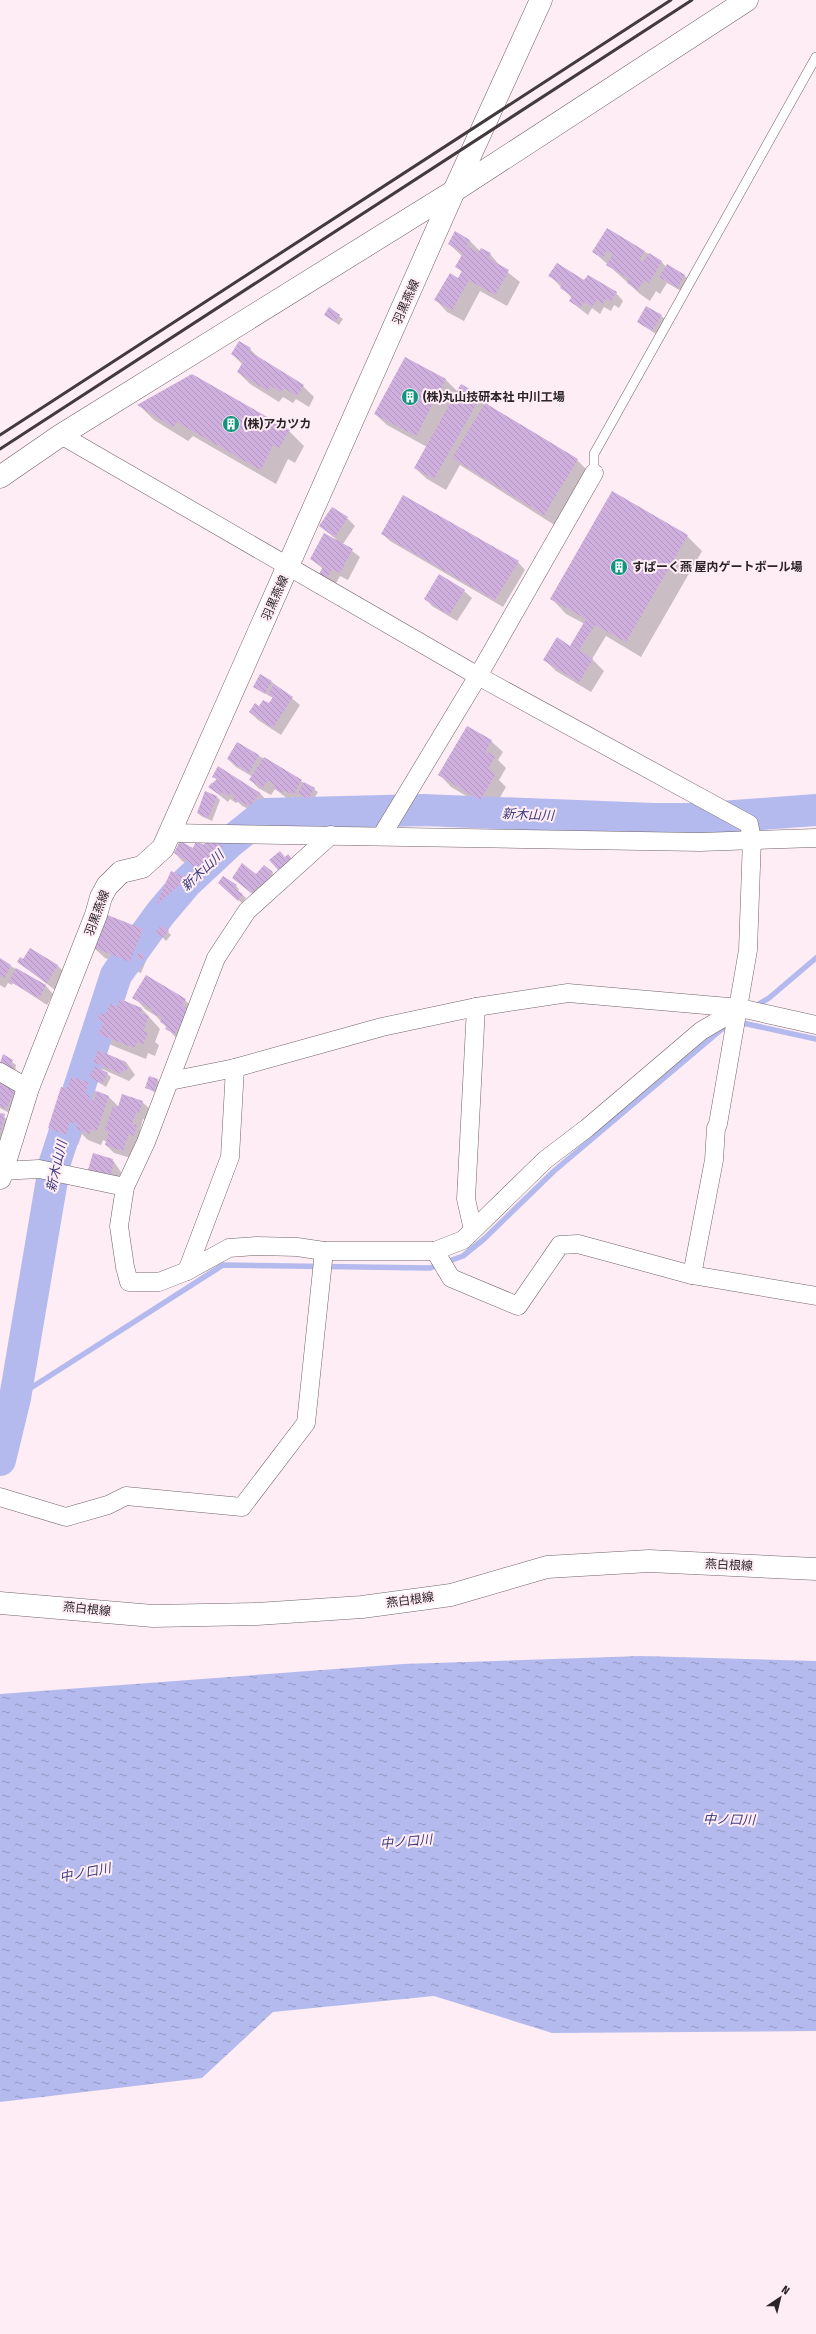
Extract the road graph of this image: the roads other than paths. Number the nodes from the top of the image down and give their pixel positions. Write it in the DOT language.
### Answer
graph roads {
  1 [pos="747,0"];
  2 [pos="539,1"];
  3 [pos="816,57"];
  4 [pos="454,191"];
  5 [pos="61,435"];
  6 [pos="594,473"];
  7 [pos="0,477"];
  8 [pos="290,567"];
  9 [pos="478,676"];
  10 [pos="168,833"];
  11 [pos="331,835"];
  12 [pos="382,835"];
  13 [pos="816,838"];
  14 [pos="752,839"];
  15 [pos="476,1007"];
  16 [pos="740,1008"];
  17 [pos="816,1025"];
  18 [pos="235,1068"];
  19 [pos="0,1072"];
  20 [pos="170,1081"];
  21 [pos="28,1088"];
  22 [pos="1,1173"];
  23 [pos="125,1187"];
  24 [pos="473,1230"];
  25 [pos="324,1251"];
  26 [pos="435,1251"];
  27 [pos="187,1271"];
  28 [pos="692,1275"];
  29 [pos="816,1296"];
  30 [pos="0,1497"];
  31 [pos="816,1569"];
  32 [pos="0,1603"];
  1 -- 4 [label="main road"];
  2 -- 4 [label="main road, 羽黒燕線"];
  3 -- 6 [label="lane"];
  4 -- 5 [label="main road"];
  4 -- 8 [label="main road, 羽黒燕線"];
  5 -- 7 [label="main road"];
  5 -- 8 [label="street"];
  6 -- 9 [label="street"];
  8 -- 9 [label="street"];
  8 -- 10 [label="main road, 羽黒燕線"];
  9 -- 12 [label="street"];
  9 -- 14 [label="street"];
  10 -- 11 [label="street"];
  10 -- 21 [label="main road, 羽黒燕線"];
  11 -- 12 [label="street"];
  11 -- 20 [label="street"];
  12 -- 14 [label="street"];
  13 -- 14 [label="street"];
  14 -- 16 [label="street"];
  15 -- 16 [label="street"];
  15 -- 18 [label="street"];
  15 -- 24 [label="street"];
  16 -- 17 [label="street"];
  16 -- 24 [label="street"];
  16 -- 28 [label="street"];
  18 -- 20 [label="street"];
  18 -- 27 [label="street"];
  19 -- 21 [label="street"];
  20 -- 23 [label="street"];
  21 -- 22 [label="main road, 羽黒燕線"];
  22 -- 23 [label="street"];
  23 -- 27 [label="street"];
  24 -- 26 [label="street"];
  25 -- 26 [label="street"];
  25 -- 27 [label="street"];
  25 -- 30 [label="street"];
  26 -- 28 [label="street"];
  28 -- 29 [label="street"];
  31 -- 32 [label="main road, 燕白根線"];
}
